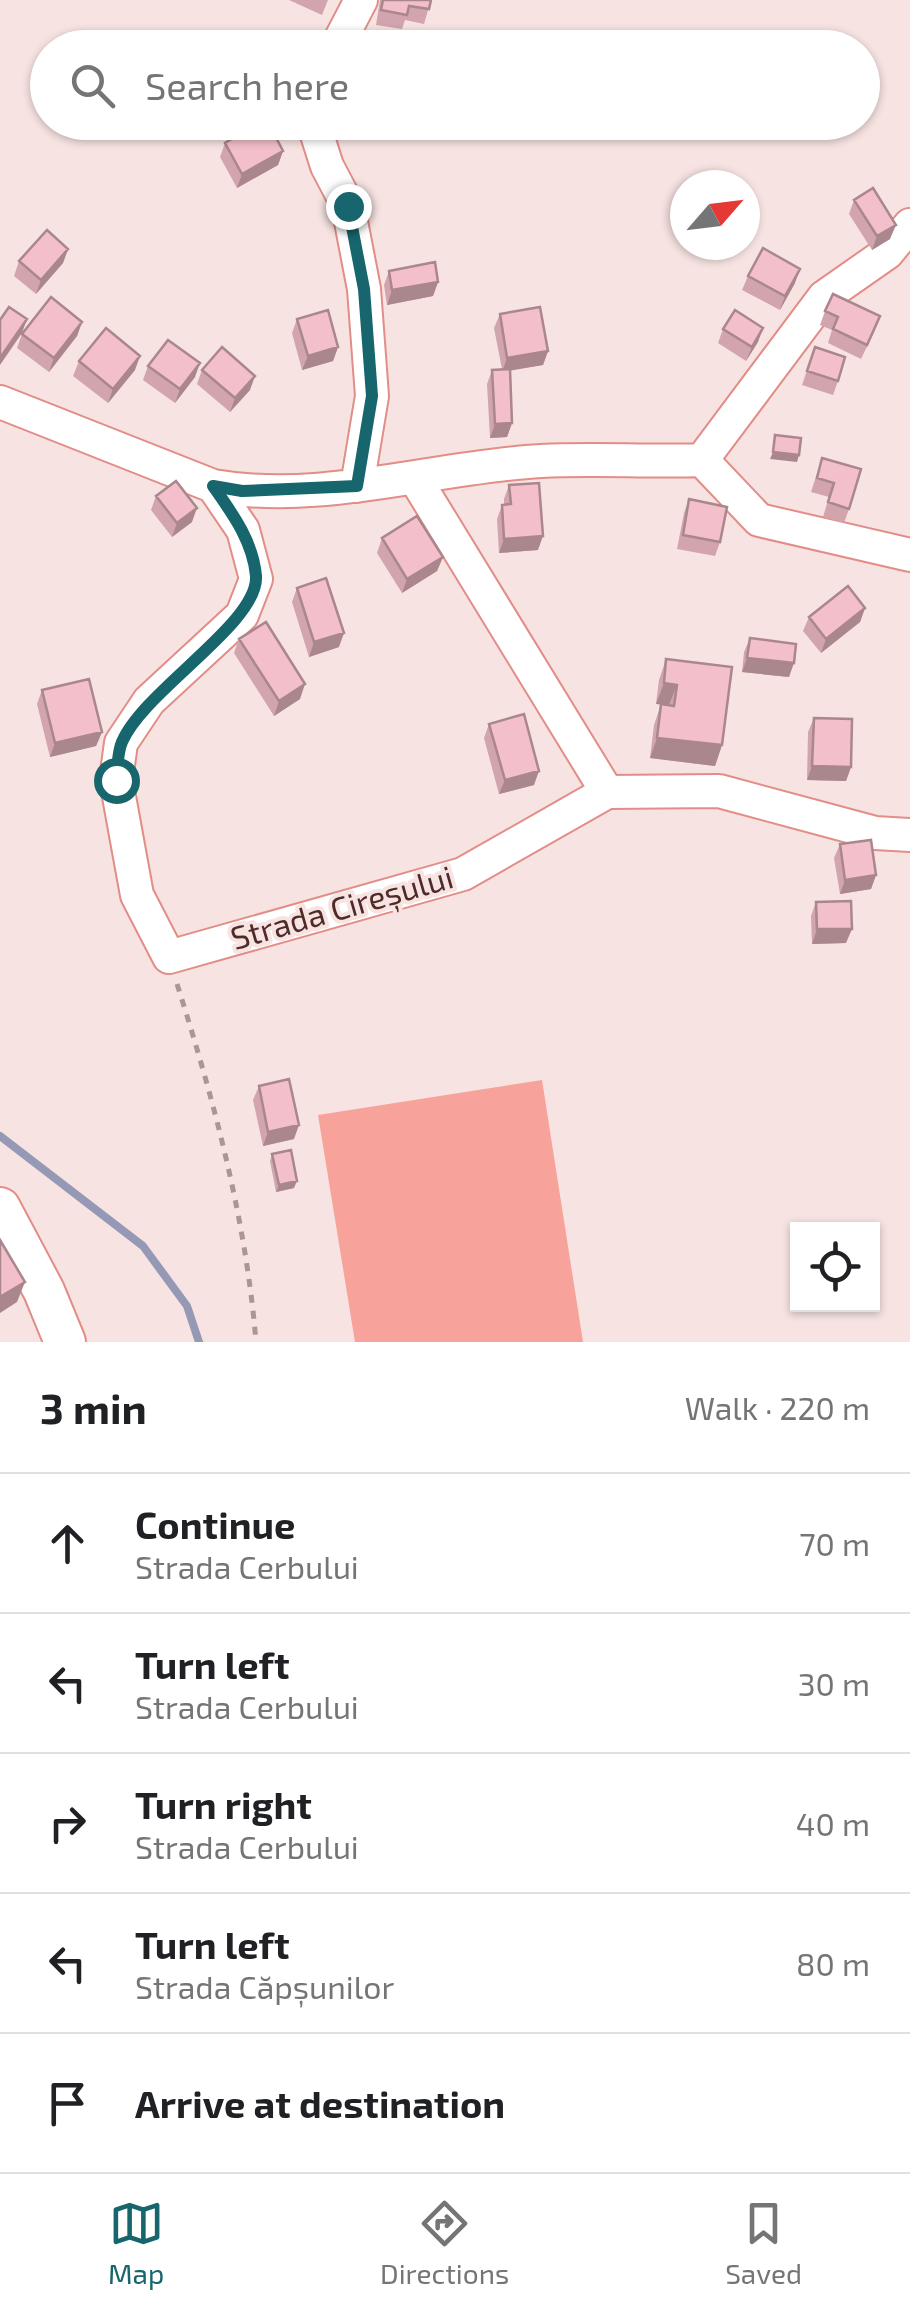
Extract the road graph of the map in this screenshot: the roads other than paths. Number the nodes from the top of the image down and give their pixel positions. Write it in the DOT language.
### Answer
graph roads {
  1 [pos="361,0"];
  2 [pos="345,30"];
  3 [pos="319,140"];
  4 [pos="910,225"];
  5 [pos="0,402"];
  6 [pos="702,460"];
  7 [pos="416,480"];
  8 [pos="213,486"];
  9 [pos="357,486"];
  10 [pos="910,554"];
  11 [pos="607,792"];
  12 [pos="910,835"];
  13 [pos="0,1208"];
  14 [pos="65,1342"];
  1 -- 2 [label="street"];
  3 -- 9 [label="street"];
  4 -- 6 [label="street"];
  5 -- 8 [label="street"];
  6 -- 7 [label="street"];
  6 -- 10 [label="street"];
  7 -- 9 [label="street"];
  7 -- 11 [label="street"];
  8 -- 9 [label="street"];
  8 -- 11 [label="street, Strada Cireșului"];
  11 -- 12 [label="street, Strada Cireșului"];
  13 -- 14 [label="main road"];
}
